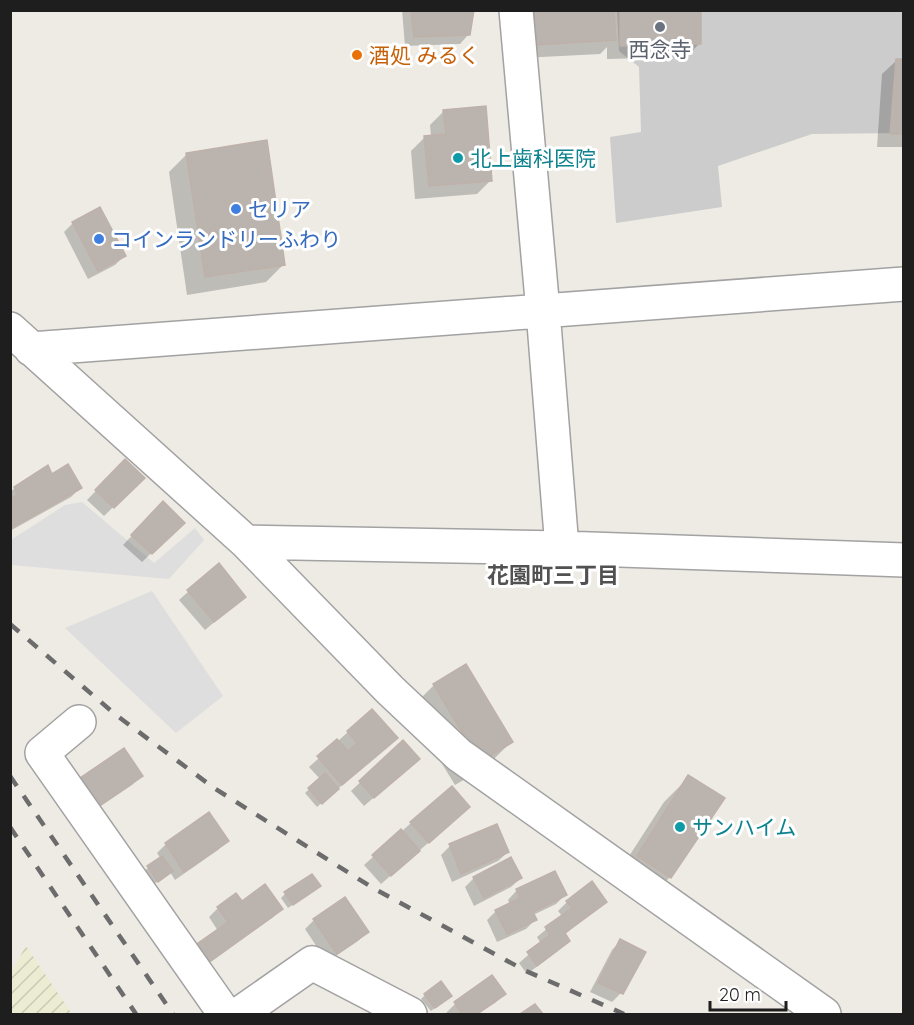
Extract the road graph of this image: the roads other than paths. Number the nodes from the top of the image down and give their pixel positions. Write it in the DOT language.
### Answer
graph roads {
  1 [pos="516,10"];
  2 [pos="903,284"];
  3 [pos="543,311"];
  4 [pos="21,339"];
  5 [pos="246,542"];
  6 [pos="562,548"];
  7 [pos="903,560"];
  8 [pos="79,723"];
  9 [pos="225,1014"];
  10 [pos="239,1014"];
  11 [pos="410,1014"];
  12 [pos="824,1014"];
  1 -- 3 [label="street"];
  2 -- 3 [label="street"];
  3 -- 4 [label="street"];
  3 -- 6 [label="street"];
  4 -- 5 [label="street"];
  5 -- 6 [label="street"];
  5 -- 12 [label="street"];
  6 -- 7 [label="street"];
  8 -- 9 [label="street"];
  10 -- 11 [label="street"];
}
